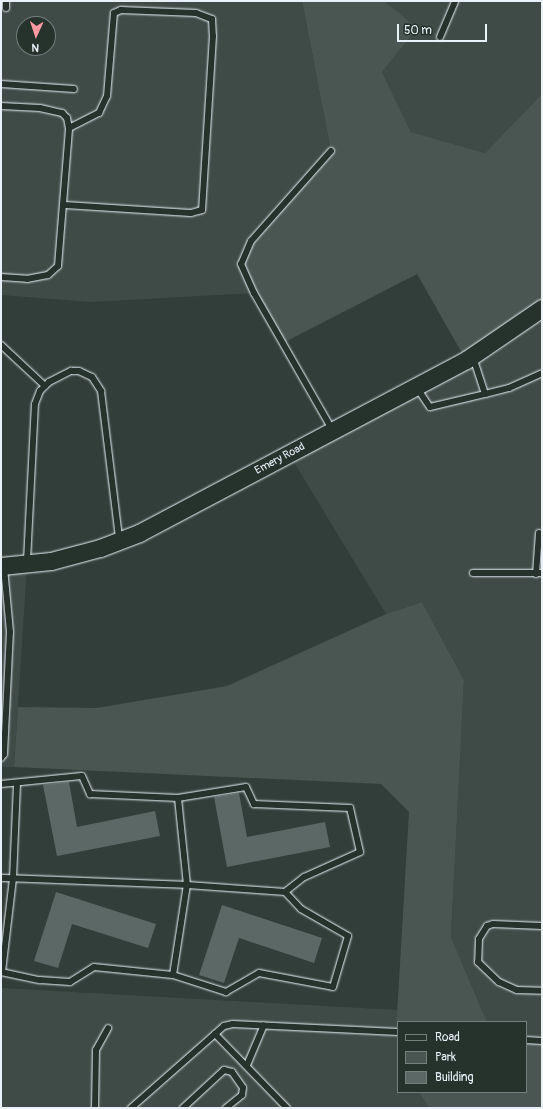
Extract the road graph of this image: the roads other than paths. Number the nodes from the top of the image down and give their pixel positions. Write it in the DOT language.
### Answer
graph roads {
  1 [pos="6,1"];
  2 [pos="455,1"];
  3 [pos="6,8"];
  4 [pos="440,36"];
  5 [pos="1,84"];
  6 [pos="74,89"];
  7 [pos="1,106"];
  8 [pos="69,128"];
  9 [pos="331,151"];
  10 [pos="64,204"];
  11 [pos="1,277"];
  12 [pos="542,308"];
  13 [pos="1,345"];
  14 [pos="473,356"];
  15 [pos="542,373"];
  16 [pos="45,386"];
  17 [pos="416,386"];
  18 [pos="485,394"];
  19 [pos="333,430"];
  20 [pos="538,533"];
  21 [pos="120,540"];
  22 [pos="27,565"];
  23 [pos="2,566"];
  24 [pos="473,573"];
  25 [pos="539,573"];
  26 [pos="1,758"];
  27 [pos="17,782"];
  28 [pos="1,784"];
  29 [pos="178,798"];
  30 [pos="1,878"];
  31 [pos="14,879"];
  32 [pos="187,885"];
  33 [pos="285,892"];
  34 [pos="542,926"];
  35 [pos="1,972"];
  36 [pos="173,975"];
  37 [pos="542,991"];
  38 [pos="264,1025"];
  39 [pos="108,1028"];
  40 [pos="397,1032"];
  41 [pos="215,1034"];
  42 [pos="527,1040"];
  43 [pos="542,1041"];
  44 [pos="247,1065"];
  45 [pos="95,1108"];
  46 [pos="131,1108"];
  47 [pos="183,1108"];
  48 [pos="226,1108"];
  49 [pos="287,1108"];
  1 -- 3 [label="lane"];
  2 -- 4 [label="lane"];
  5 -- 6 [label="lane"];
  7 -- 8 [label="lane"];
  8 -- 10 [label="lane"];
  8 -- 10 [label="lane"];
  9 -- 19 [label="lane"];
  10 -- 11 [label="lane"];
  12 -- 14 [label="street, Emery Road"];
  13 -- 16 [label="lane"];
  14 -- 17 [label="street, Emery Road"];
  14 -- 18 [label="lane"];
  15 -- 18 [label="lane"];
  16 -- 21 [label="lane"];
  16 -- 22 [label="lane"];
  17 -- 18 [label="lane"];
  17 -- 19 [label="street, Emery Road"];
  19 -- 21 [label="street, Emery Road"];
  20 -- 25 [label="lane"];
  21 -- 22 [label="street, Emery Road"];
  22 -- 23 [label="street, Emery Road"];
  23 -- 26 [label="lane"];
  24 -- 25 [label="lane"];
  27 -- 28 [label="lane"];
  27 -- 29 [label="lane"];
  27 -- 31 [label="lane"];
  29 -- 32 [label="lane"];
  29 -- 33 [label="lane"];
  30 -- 31 [label="lane"];
  31 -- 32 [label="lane"];
  31 -- 35 [label="lane"];
  32 -- 33 [label="lane"];
  32 -- 36 [label="lane"];
  33 -- 36 [label="lane"];
  34 -- 37 [label="lane"];
  35 -- 36 [label="lane"];
  38 -- 40 [label="lane"];
  38 -- 41 [label="lane"];
  38 -- 44 [label="lane"];
  39 -- 45 [label="lane"];
  41 -- 44 [label="lane"];
  41 -- 46 [label="lane"];
  42 -- 43 [label="lane"];
  44 -- 49 [label="lane"];
  47 -- 48 [label="lane"];
}
